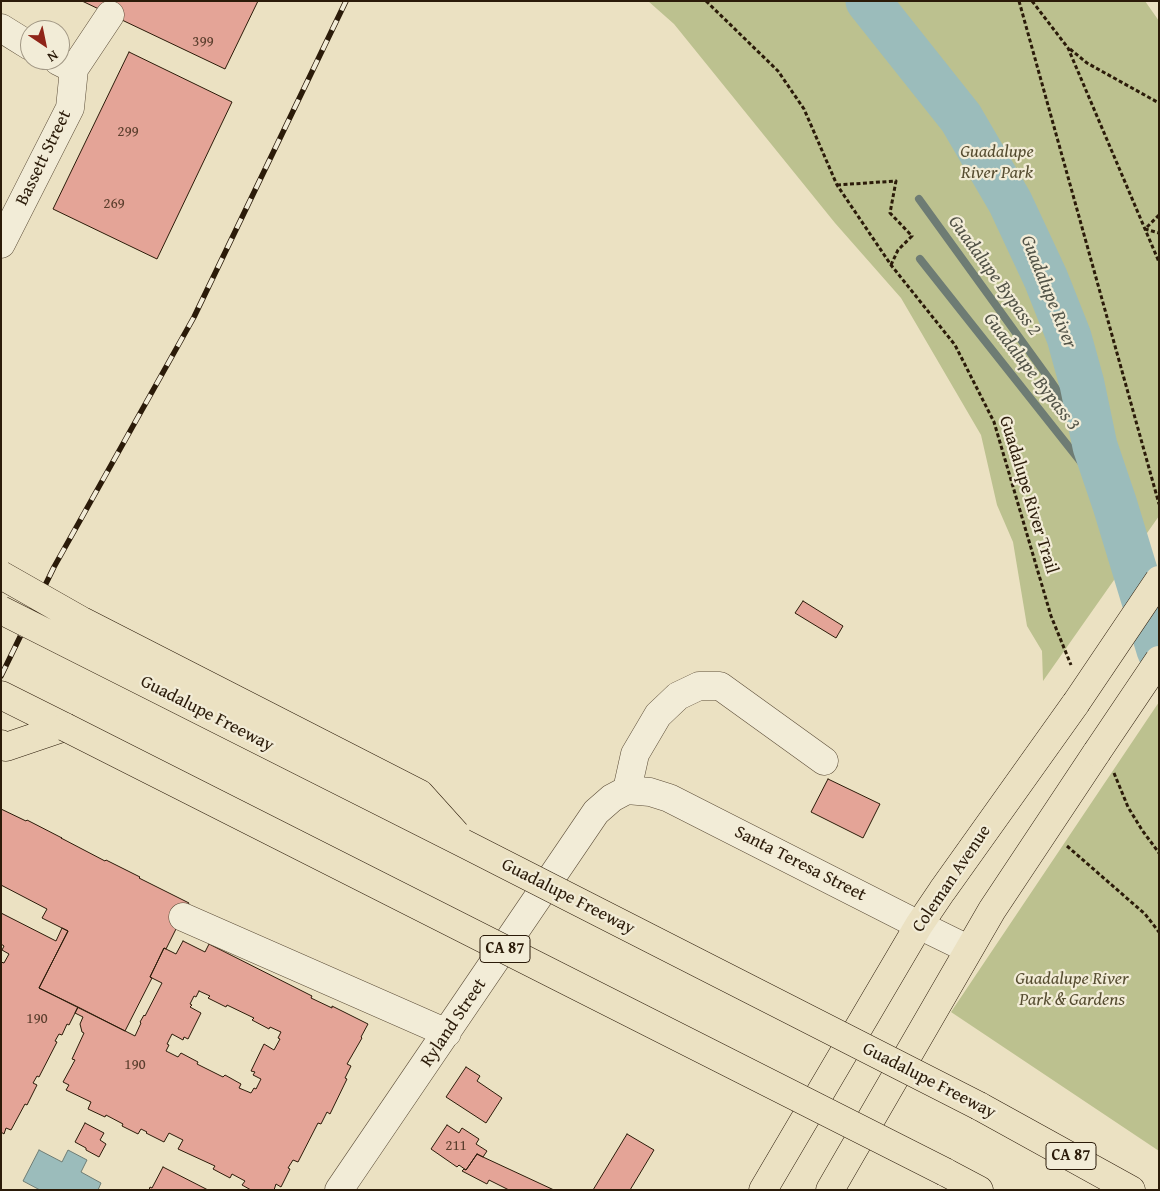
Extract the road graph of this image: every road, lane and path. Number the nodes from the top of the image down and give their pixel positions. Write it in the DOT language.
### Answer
graph roads {
  1 [pos="706,1"];
  2 [pos="1019,1"];
  3 [pos="1032,1"];
  4 [pos="110,15"];
  5 [pos="1,28"];
  6 [pos="20,40"];
  7 [pos="1068,48"];
  8 [pos="70,60"];
  9 [pos="67,70"];
  10 [pos="1159,103"];
  11 [pos="838,185"];
  12 [pos="1159,215"];
  13 [pos="1146,229"];
  14 [pos="1159,233"];
  15 [pos="1,244"];
  16 [pos="1159,262"];
  17 [pos="891,265"];
  18 [pos="1158,502"];
  19 [pos="1,575"];
  20 [pos="1159,580"];
  21 [pos="1,610"];
  22 [pos="1159,660"];
  23 [pos="1073,670"];
  24 [pos="1,695"];
  25 [pos="65,727"];
  26 [pos="1,744"];
  27 [pos="1105,761"];
  28 [pos="824,762"];
  29 [pos="627,790"];
  30 [pos="1046,829"];
  31 [pos="465,844"];
  32 [pos="1159,853"];
  33 [pos="182,917"];
  34 [pos="918,925"];
  35 [pos="1159,932"];
  36 [pos="968,949"];
  37 [pos="447,1033"];
  38 [pos="339,1190"];
  39 [pos="763,1190"];
  40 [pos="830,1190"];
  41 [pos="979,1190"];
  42 [pos="1132,1190"];
  1 -- 11 [label="path, Guadalupe River Trail"];
  2 -- 18 [label="path"];
  3 -- 7 [label="path"];
  4 -- 8 [label="street"];
  5 -- 6 [label="street"];
  7 -- 10 [label="path"];
  7 -- 13 [label="path"];
  9 -- 15 [label="street, Bassett Street"];
  11 -- 17 [label="path, Guadalupe River Trail"];
  11 -- 17 [label="path"];
  12 -- 13 [label="path"];
  13 -- 14 [label="path"];
  13 -- 16 [label="path"];
  17 -- 23 [label="path, Guadalupe River Trail"];
  19 -- 31 [label="main road, bridge"];
  20 -- 34 [label="main road, Coleman Avenue, bridge"];
  21 -- 31 [label="main road, Guadalupe Freeway / CA 87, bridge"];
  22 -- 27 [label="main road, bridge"];
  24 -- 25 [label="main road, CA 87"];
  25 -- 26 [label="main road"];
  25 -- 41 [label="main road, CA 87, bridge"];
  27 -- 30 [label="main road"];
  27 -- 32 [label="path"];
  28 -- 29 [label="street"];
  29 -- 34 [label="street, Santa Teresa Street"];
  29 -- 37 [label="street, Ryland Street"];
  30 -- 35 [label="path"];
  30 -- 36 [label="main road"];
  31 -- 42 [label="main road, Guadalupe Freeway / CA 87, bridge"];
  33 -- 37 [label="street"];
  34 -- 36 [label="street, Santa Teresa Street"];
  34 -- 39 [label="main road, Coleman Avenue"];
  36 -- 40 [label="main road"];
  37 -- 38 [label="street, Ryland Street"];
}
